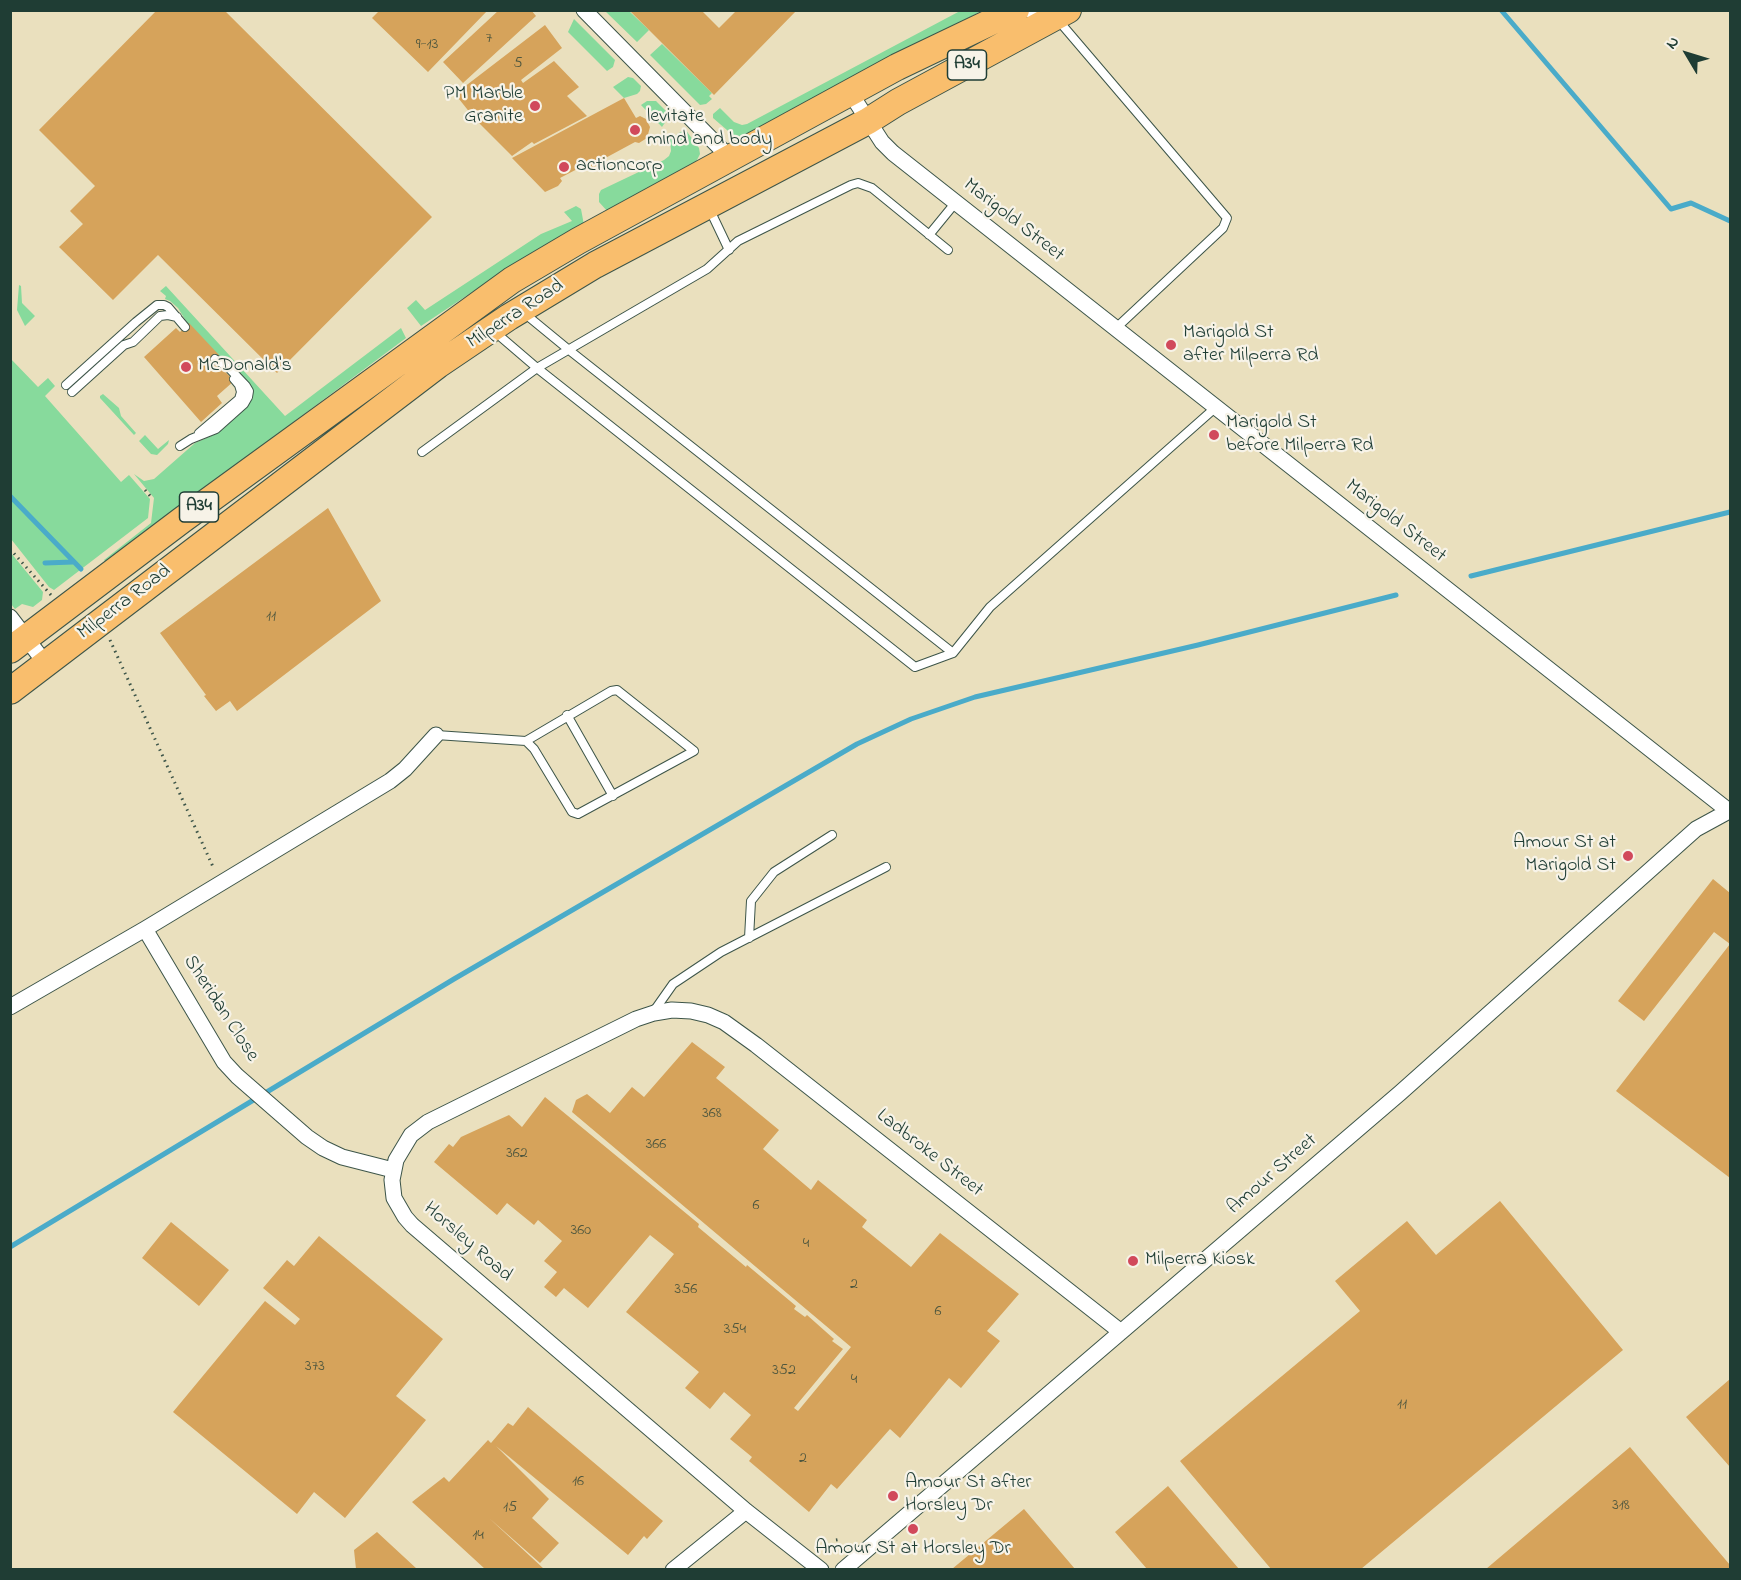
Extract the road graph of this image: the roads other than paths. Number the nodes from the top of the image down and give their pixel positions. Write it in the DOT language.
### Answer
graph roads {
  1 [pos="584,10"];
  2 [pos="1016,10"];
  3 [pos="1049,15"];
  4 [pos="850,94"];
  5 [pos="868,121"];
  6 [pos="730,158"];
  7 [pos="956,202"];
  8 [pos="708,206"];
  9 [pos="930,235"];
  10 [pos="729,250"];
  11 [pos="948,250"];
  12 [pos="521,310"];
  13 [pos="177,317"];
  14 [pos="185,327"];
  15 [pos="1115,328"];
  16 [pos="492,329"];
  17 [pos="569,350"];
  18 [pos="216,360"];
  19 [pos="537,368"];
  20 [pos="1215,408"];
  21 [pos="180,446"];
  22 [pos="422,452"];
  23 [pos="10,617"];
  24 [pos="952,653"];
  25 [pos="22,663"];
  26 [pos="567,715"];
  27 [pos="436,735"];
  28 [pos="526,741"];
  29 [pos="613,796"];
  30 [pos="1730,811"];
  31 [pos="832,835"];
  32 [pos="886,867"];
  33 [pos="145,929"];
  34 [pos="749,938"];
  35 [pos="10,1007"];
  36 [pos="654,1013"];
  37 [pos="708,1015"];
  38 [pos="393,1170"];
  39 [pos="1121,1332"];
  40 [pos="746,1510"];
  41 [pos="673,1569"];
  42 [pos="821,1569"];
  43 [pos="843,1569"];
  1 -- 6 [label="street"];
  2 -- 4 [label="highway, Milperra Road / A34"];
  3 -- 5 [label="highway, Milperra Road / A34"];
  3 -- 15 [label="lane"];
  4 -- 5 [label="street, Marigold Street"];
  4 -- 6 [label="highway, Milperra Road / A34"];
  5 -- 7 [label="street, Marigold Street"];
  5 -- 8 [label="highway, Milperra Road / A34"];
  6 -- 25 [label="highway, Milperra Road / A34"];
  7 -- 9 [label="lane"];
  7 -- 15 [label="street, Marigold Street"];
  8 -- 10 [label="lane"];
  8 -- 12 [label="highway, Milperra Road / A34"];
  9 -- 10 [label="lane"];
  9 -- 11 [label="lane"];
  10 -- 17 [label="lane"];
  12 -- 16 [label="highway, Milperra Road / A34"];
  12 -- 17 [label="lane"];
  13 -- 13 [label="lane"];
  13 -- 14 [label="lane"];
  15 -- 20 [label="street, Marigold Street"];
  16 -- 19 [label="lane"];
  16 -- 25 [label="highway, Milperra Road / A34"];
  17 -- 19 [label="lane"];
  17 -- 24 [label="lane"];
  18 -- 21 [label="lane"];
  19 -- 22 [label="lane"];
  19 -- 24 [label="lane"];
  20 -- 24 [label="lane"];
  20 -- 30 [label="street, Marigold Street"];
  23 -- 25 [label="street"];
  26 -- 28 [label="lane"];
  26 -- 29 [label="lane"];
  26 -- 29 [label="lane"];
  27 -- 28 [label="lane"];
  27 -- 33 [label="street"];
  28 -- 29 [label="lane"];
  30 -- 39 [label="street, Amour Street"];
  31 -- 34 [label="lane"];
  32 -- 34 [label="lane"];
  33 -- 35 [label="street"];
  33 -- 38 [label="street, Sheridan Close"];
  34 -- 36 [label="lane"];
  36 -- 37 [label="street, Horsley Road"];
  36 -- 38 [label="street, Horsley Road"];
  37 -- 39 [label="street, Ladbroke Street"];
  38 -- 40 [label="street, Horsley Road"];
  39 -- 43 [label="street, Amour Street"];
  40 -- 41 [label="street"];
  40 -- 42 [label="street, Horsley Road"];
}
